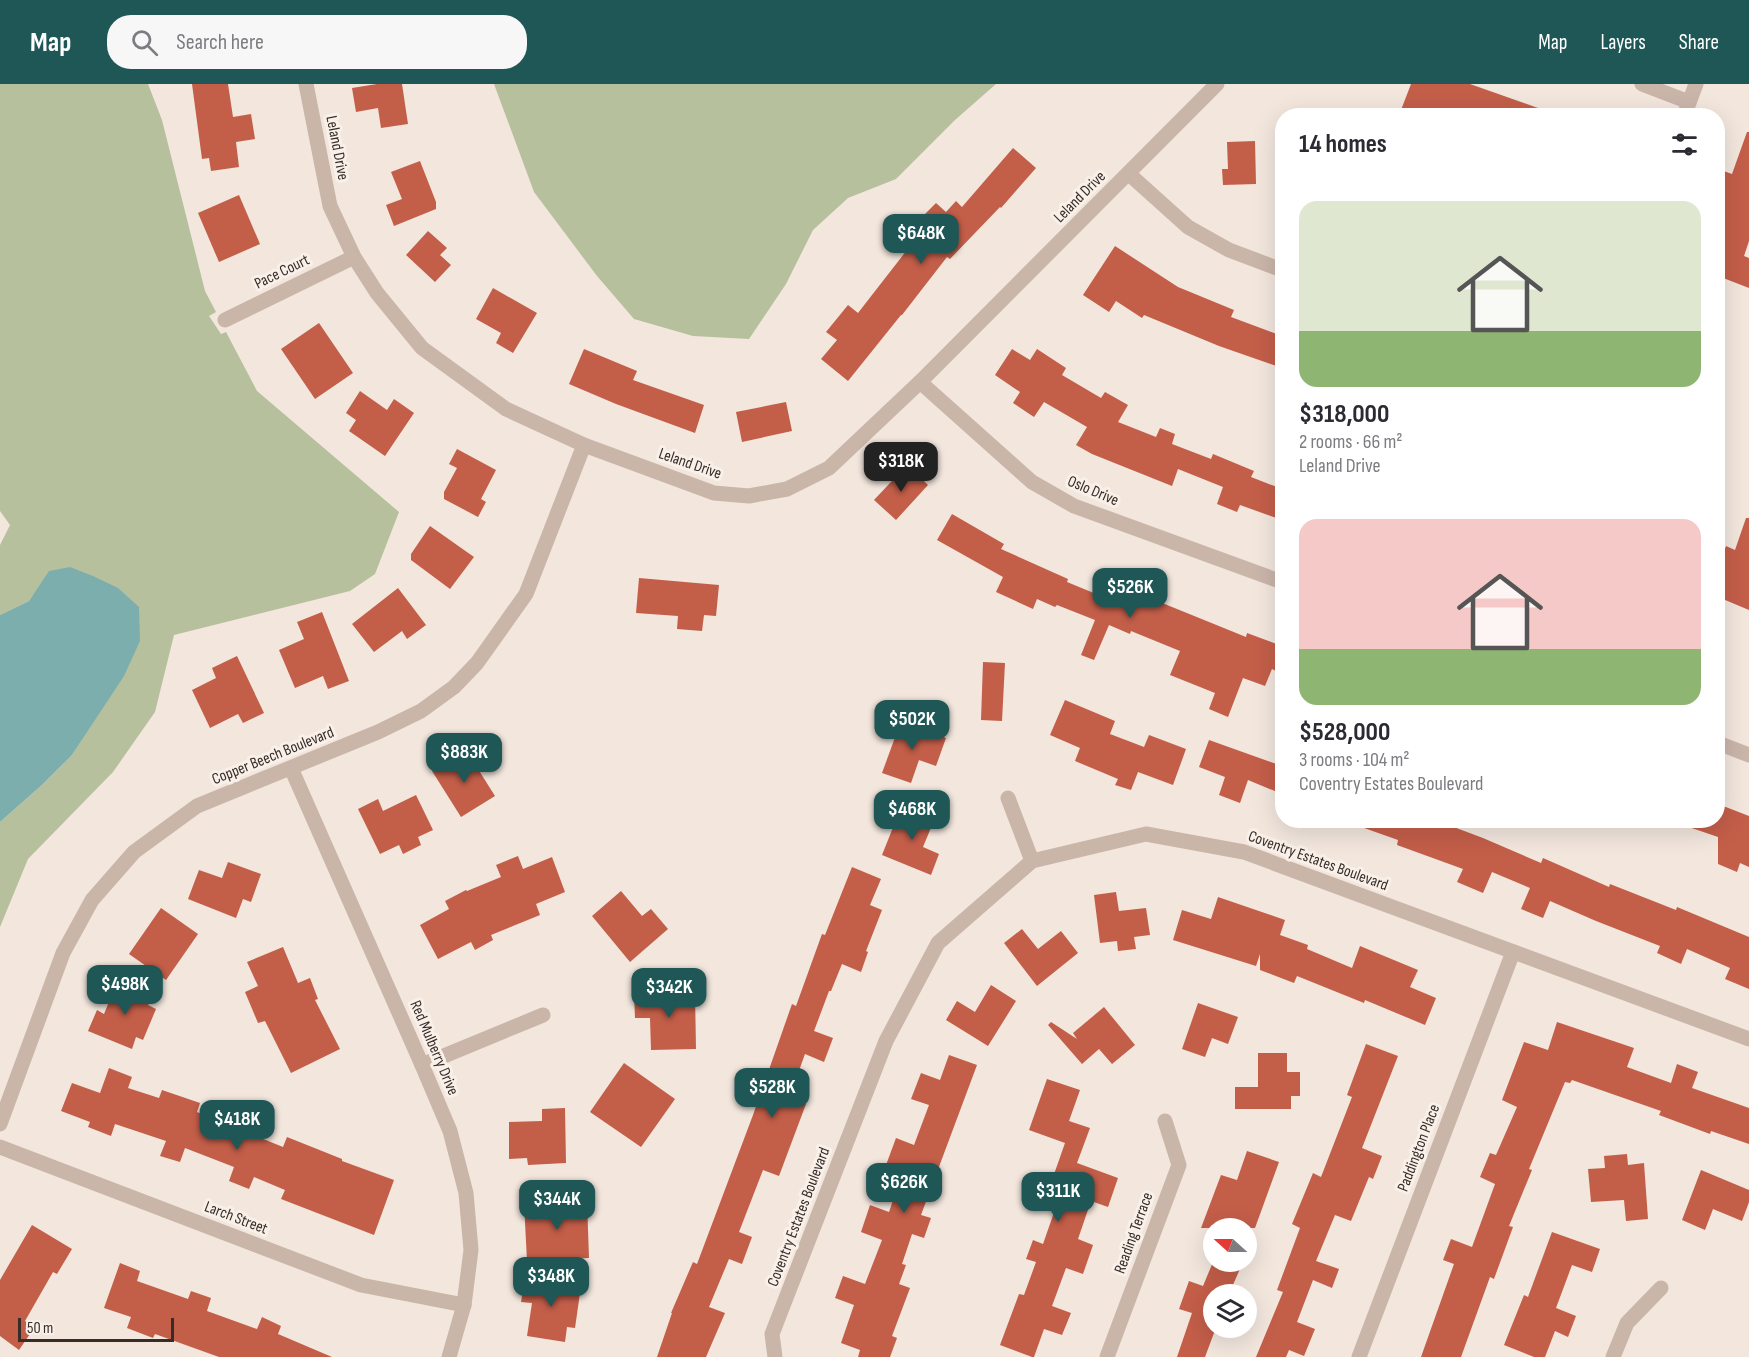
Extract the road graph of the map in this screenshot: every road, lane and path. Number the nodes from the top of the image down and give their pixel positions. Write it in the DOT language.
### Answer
graph roads {
  1 [pos="306,84"];
  2 [pos="1217,84"];
  3 [pos="1641,84"];
  4 [pos="1696,84"];
  5 [pos="1685,108"];
  6 [pos="1687,108"];
  7 [pos="1129,174"];
  8 [pos="354,257"];
  9 [pos="1275,267"];
  10 [pos="225,320"];
  11 [pos="920,382"];
  12 [pos="584,445"];
  13 [pos="1275,579"];
  14 [pos="1725,746"];
  15 [pos="1749,755"];
  16 [pos="291,768"];
  17 [pos="1008,798"];
  18 [pos="1032,861"];
  19 [pos="1513,952"];
  20 [pos="543,1015"];
  21 [pos="1749,1040"];
  22 [pos="422,1065"];
  23 [pos="1165,1121"];
  24 [pos="0,1124"];
  25 [pos="0,1147"];
  26 [pos="1661,1288"];
  27 [pos="464,1305"];
  28 [pos="449,1357"];
  29 [pos="775,1357"];
  30 [pos="1107,1357"];
  31 [pos="1359,1357"];
  32 [pos="1613,1357"];
  1 -- 8 [label="street, Leland Drive"];
  2 -- 7 [label="street, Leland Drive"];
  3 -- 5 [label="street"];
  4 -- 6 [label="street"];
  7 -- 9 [label="street"];
  7 -- 11 [label="street, Leland Drive"];
  8 -- 10 [label="street, Pace Court"];
  8 -- 12 [label="street, Leland Drive"];
  11 -- 12 [label="street, Leland Drive"];
  11 -- 13 [label="street, Oslo Drive"];
  12 -- 16 [label="street, Copper Beech Boulevard"];
  14 -- 15 [label="street"];
  16 -- 22 [label="street, Red Mulberry Drive"];
  16 -- 24 [label="street, Copper Beech Boulevard"];
  17 -- 18 [label="street"];
  18 -- 19 [label="street, Coventry Estates Boulevard"];
  18 -- 29 [label="street, Coventry Estates Boulevard"];
  19 -- 21 [label="street, Coventry Estates Boulevard"];
  19 -- 31 [label="street, Paddington Place"];
  20 -- 22 [label="street"];
  22 -- 27 [label="street, Red Mulberry Drive"];
  23 -- 30 [label="street, Reading Terrace"];
  25 -- 27 [label="street, Larch Street"];
  26 -- 32 [label="street"];
  27 -- 28 [label="street, Red Mulberry Drive"];
}
